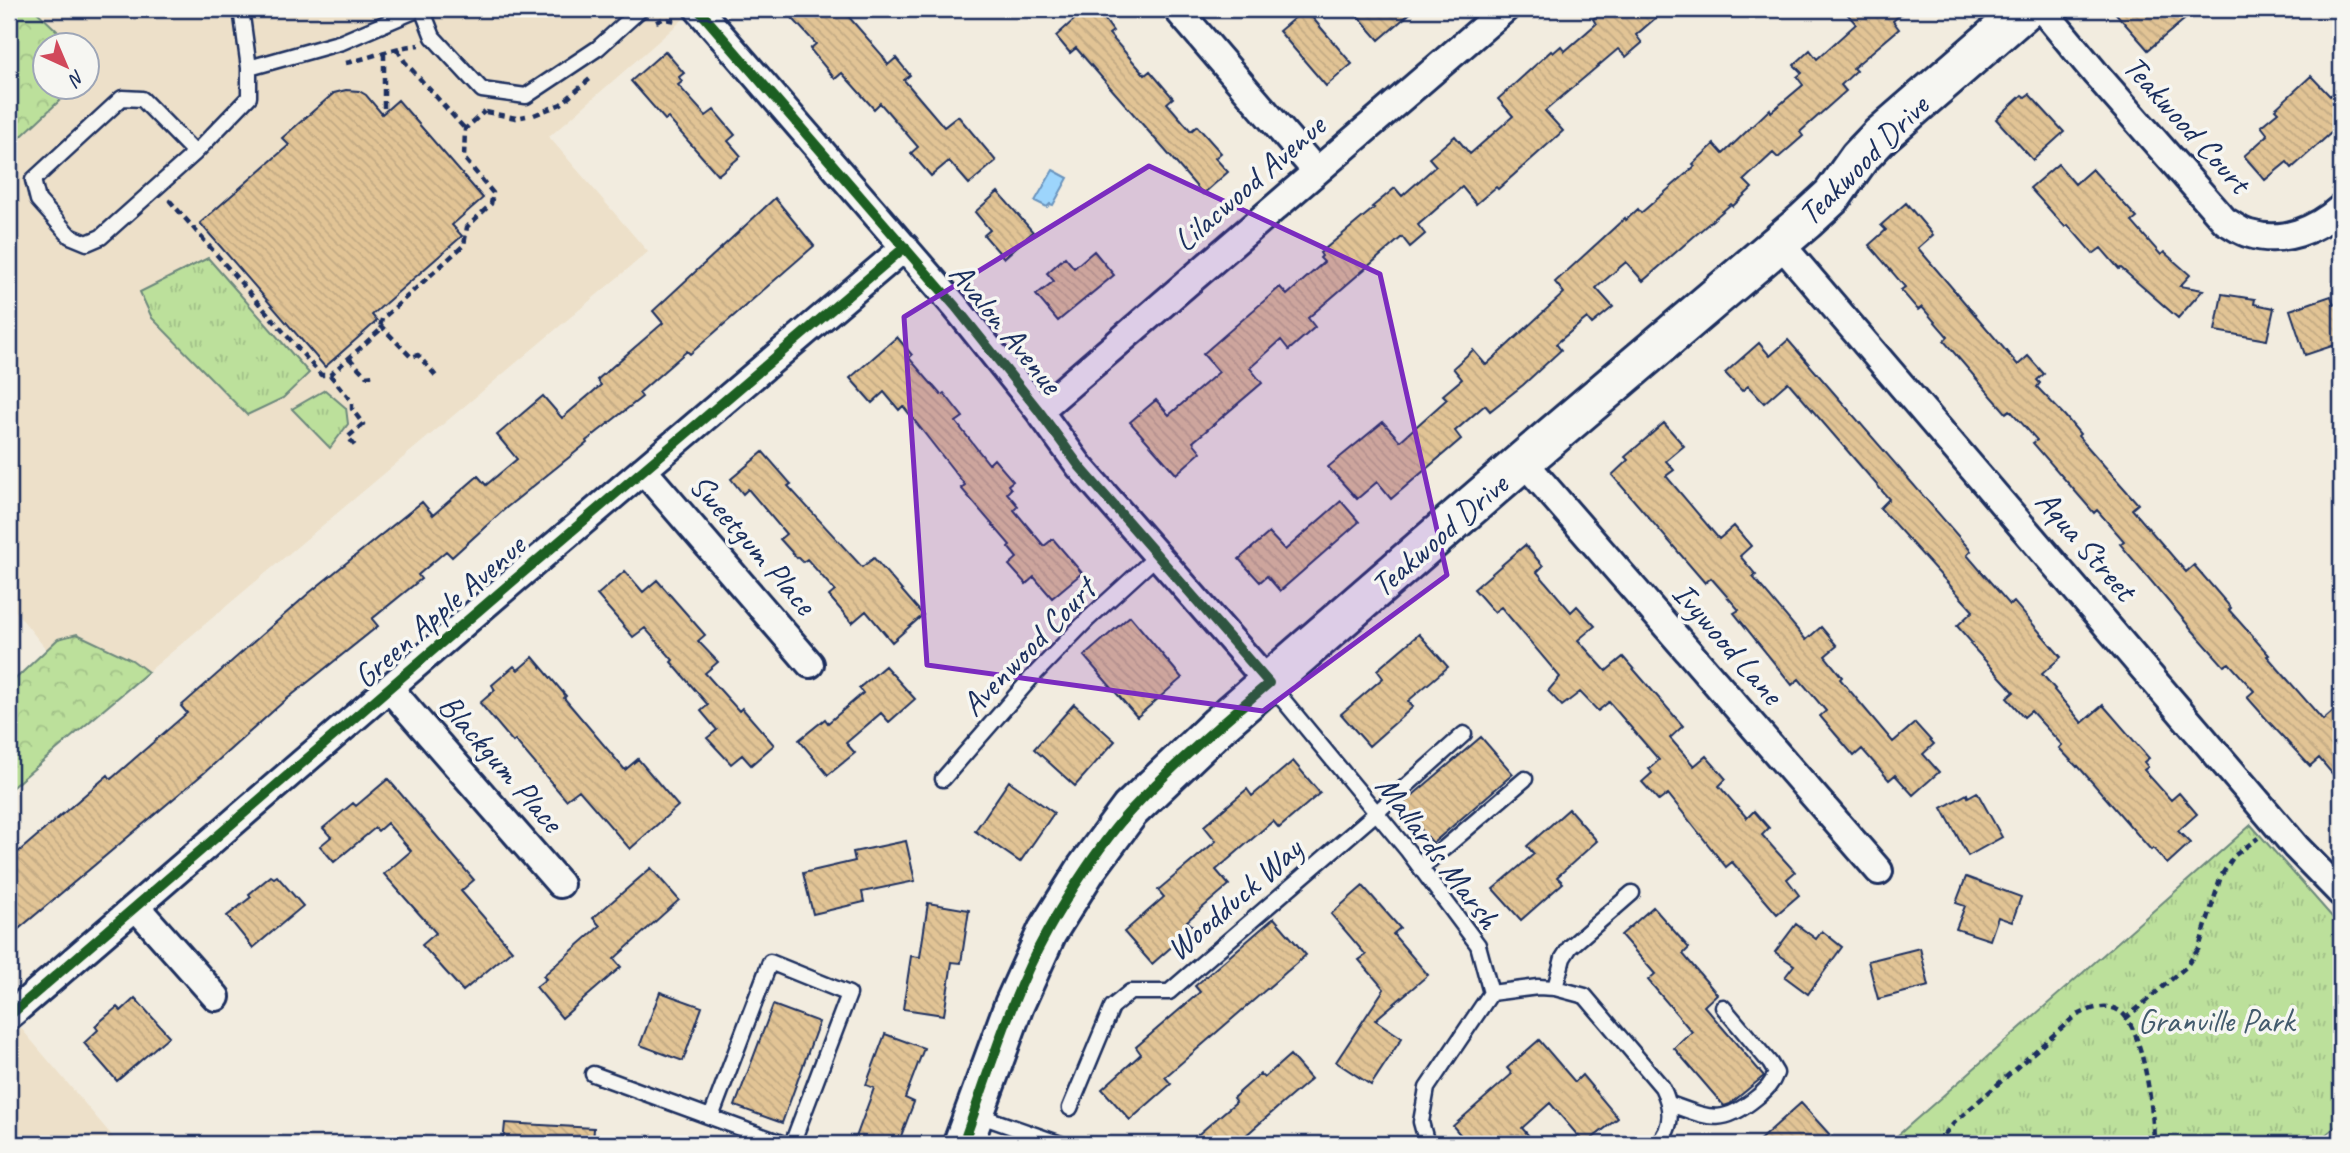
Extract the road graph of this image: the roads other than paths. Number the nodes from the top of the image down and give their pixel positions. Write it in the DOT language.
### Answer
graph roads {
  1 [pos="241,9"];
  2 [pos="420,9"];
  3 [pos="640,9"];
  4 [pos="698,9"];
  5 [pos="1177,9"];
  6 [pos="1506,9"];
  7 [pos="2026,9"];
  8 [pos="2042,9"];
  9 [pos="249,68"];
  10 [pos="195,153"];
  11 [pos="1316,171"];
  12 [pos="2341,208"];
  13 [pos="1779,242"];
  14 [pos="905,247"];
  15 [pos="1039,411"];
  16 [pos="1523,461"];
  17 [pos="643,470"];
  18 [pos="1157,556"];
  19 [pos="810,664"];
  20 [pos="1269,683"];
  21 [pos="390,689"];
  22 [pos="1464,734"];
  23 [pos="943,779"];
  24 [pos="1525,779"];
  25 [pos="1376,813"];
  26 [pos="1421,869"];
  27 [pos="1879,871"];
  28 [pos="559,884"];
  29 [pos="1632,893"];
  30 [pos="2341,893"];
  31 [pos="136,907"];
  32 [pos="1555,988"];
  33 [pos="1492,993"];
  34 [pos="216,997"];
  35 [pos="1723,1007"];
  36 [pos="9,1016"];
  37 [pos="593,1074"];
  38 [pos="1670,1104"];
  39 [pos="1070,1108"];
  40 [pos="711,1117"];
  41 [pos="968,1129"];
  42 [pos="784,1144"];
  43 [pos="792,1144"];
  44 [pos="1061,1144"];
  45 [pos="1427,1144"];
  46 [pos="1657,1144"];
  1 -- 9 [label="lane"];
  2 -- 3 [label="lane"];
  2 -- 9 [label="lane"];
  4 -- 14 [label="street, Avalon Avenue"];
  5 -- 11 [label="street"];
  6 -- 11 [label="street, Lilacwood Avenue"];
  7 -- 13 [label="street, Teakwood Drive"];
  8 -- 12 [label="street, Teakwood Court"];
  9 -- 10 [label="lane"];
  10 -- 10 [label="lane"];
  11 -- 15 [label="street, Lilacwood Avenue"];
  13 -- 16 [label="street, Teakwood Drive"];
  13 -- 30 [label="street, Aqua Street"];
  14 -- 15 [label="street, Avalon Avenue"];
  14 -- 17 [label="street, Green Apple Avenue"];
  15 -- 18 [label="street, Avalon Avenue"];
  16 -- 20 [label="street, Teakwood Drive"];
  16 -- 27 [label="street, Ivywood Lane"];
  17 -- 19 [label="street, Sweetgum Place"];
  17 -- 21 [label="street, Green Apple Avenue"];
  18 -- 20 [label="street, Avalon Avenue"];
  18 -- 23 [label="lane, Avenwood Court"];
  20 -- 25 [label="lane, Mallards Marsh"];
  20 -- 41 [label="street, Teakwood Drive"];
  21 -- 28 [label="street, Blackgum Place"];
  21 -- 31 [label="street, Green Apple Avenue"];
  22 -- 25 [label="lane, Woodduck Way"];
  24 -- 26 [label="lane"];
  25 -- 26 [label="lane, Mallards Marsh"];
  25 -- 39 [label="lane, Woodduck Way"];
  26 -- 33 [label="lane, Mallards Marsh"];
  29 -- 32 [label="lane"];
  31 -- 34 [label="street"];
  31 -- 36 [label="street, Green Apple Avenue"];
  32 -- 33 [label="lane"];
  32 -- 38 [label="lane"];
  33 -- 45 [label="lane"];
  35 -- 38 [label="lane"];
  37 -- 40 [label="lane"];
  38 -- 46 [label="lane"];
  40 -- 42 [label="lane"];
  40 -- 43 [label="lane"];
  41 -- 44 [label="lane"];
}
